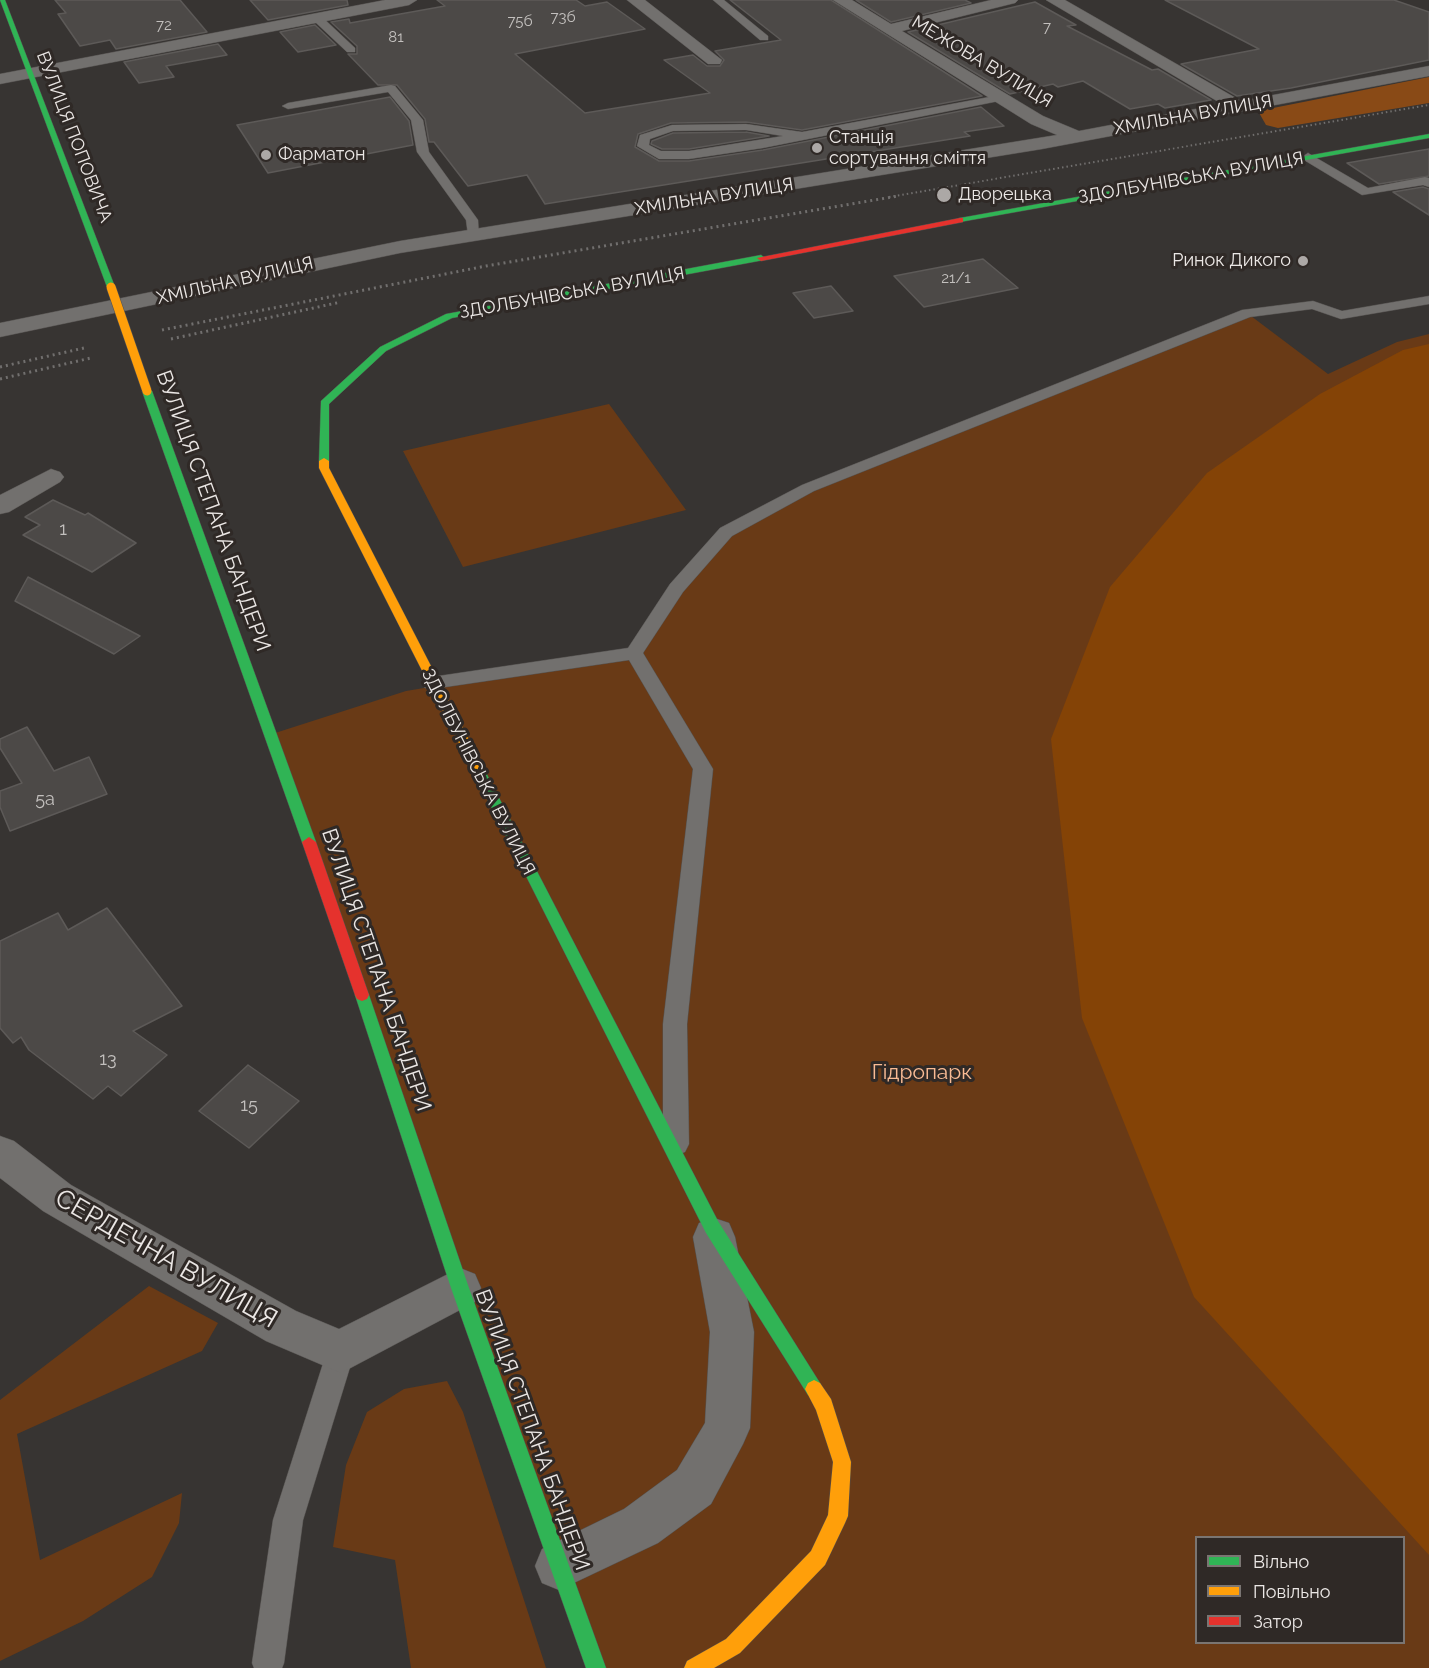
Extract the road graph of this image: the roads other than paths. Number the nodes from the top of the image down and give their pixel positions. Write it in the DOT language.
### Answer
graph roads {
  1 [pos="334,0"];
  2 [pos="409,0"];
  3 [pos="635,0"];
  4 [pos="718,0"];
  5 [pos="841,0"];
  6 [pos="1010,0"];
  7 [pos="1054,0"];
  8 [pos="2,2"];
  9 [pos="347,12"];
  10 [pos="317,18"];
  11 [pos="889,29"];
  12 [pos="764,38"];
  13 [pos="351,50"];
  14 [pos="714,60"];
  15 [pos="1429,71"];
  16 [pos="31,73"];
  17 [pos="0,79"];
  18 [pos="1000,98"];
  19 [pos="288,106"];
  20 [pos="1239,107"];
  21 [pos="802,135"];
  22 [pos="1074,135"];
  23 [pos="1429,136"];
  24 [pos="1308,157"];
  25 [pos="1429,183"];
  26 [pos="474,235"];
  27 [pos="111,287"];
  28 [pos="1429,300"];
  29 [pos="0,330"];
  30 [pos="51,477"];
  31 [pos="0,506"];
  32 [pos="634,652"];
  33 [pos="432,683"];
  34 [pos="0,1154"];
  35 [pos="676,1156"];
  36 [pos="712,1227"];
  37 [pos="460,1288"];
  38 [pos="340,1351"];
  39 [pos="559,1566"];
  40 [pos="268,1663"];
  41 [pos="596,1668"];
  42 [pos="694,1668"];
  1 -- 9 [label="street"];
  2 -- 9 [label="street"];
  3 -- 14 [label="street"];
  4 -- 12 [label="lane"];
  5 -- 11 [label="street, МЕЖОВА ВУЛИЦЯ"];
  6 -- 11 [label="street"];
  7 -- 20 [label="street"];
  8 -- 16 [label="street, ВУЛИЦЯ ПОПОВИЧА"];
  9 -- 10 [label="street"];
  10 -- 13 [label="lane"];
  10 -- 16 [label="street"];
  11 -- 18 [label="street, МЕЖОВА ВУЛИЦЯ"];
  15 -- 20 [label="street, ХМІЛЬНА ВУЛИЦЯ"];
  16 -- 17 [label="street"];
  16 -- 27 [label="street, ВУЛИЦЯ ПОПОВИЧА"];
  18 -- 21 [label="lane"];
  18 -- 22 [label="street, МЕЖОВА ВУЛИЦЯ"];
  19 -- 26 [label="lane"];
  20 -- 22 [label="street, ХМІЛЬНА ВУЛИЦЯ"];
  21 -- 21 [label="lane"];
  22 -- 26 [label="street, ХМІЛЬНА ВУЛИЦЯ"];
  23 -- 24 [label="street, ЗДОЛБУНІВСЬКА ВУЛИЦЯ"];
  24 -- 25 [label="lane"];
  24 -- 33 [label="street, ЗДОЛБУНІВСЬКА ВУЛИЦЯ"];
  26 -- 29 [label="street, ХМІЛЬНА ВУЛИЦЯ"];
  27 -- 37 [label="street, ВУЛИЦЯ СТЕПАНА БАНДЕРИ, bridge"];
  28 -- 32 [label="lane"];
  30 -- 31 [label="street"];
  32 -- 33 [label="lane"];
  32 -- 35 [label="lane"];
  33 -- 35 [label="street, ЗДОЛБУНІВСЬКА ВУЛИЦЯ"];
  34 -- 38 [label="street, СЕРДЕЧНА ВУЛИЦЯ"];
  35 -- 36 [label="street, ЗДОЛБУНІВСЬКА ВУЛИЦЯ"];
  36 -- 39 [label="street, ЗДОЛБУНІВСЬКА ВУЛИЦЯ"];
  36 -- 42 [label="street, ЗДОЛБУНІВСЬКА ВУЛИЦЯ"];
  37 -- 38 [label="street"];
  37 -- 39 [label="street, ВУЛИЦЯ СТЕПАНА БАНДЕРИ"];
  38 -- 40 [label="lane"];
  39 -- 41 [label="street, ВУЛИЦЯ СТЕПАНА БАНДЕРИ"];
}
